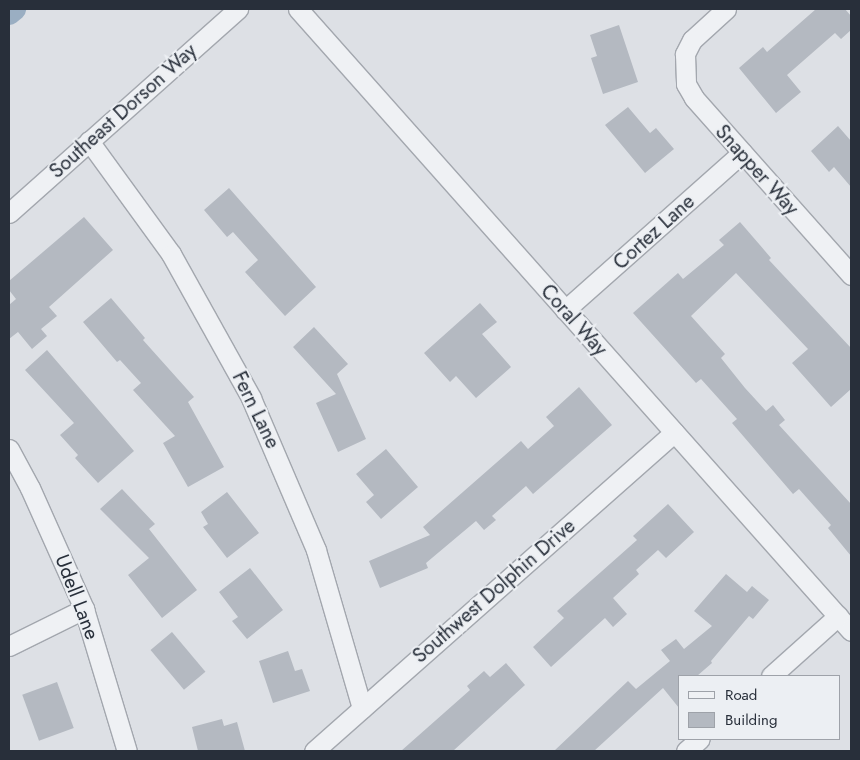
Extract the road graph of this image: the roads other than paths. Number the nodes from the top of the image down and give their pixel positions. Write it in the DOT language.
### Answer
graph roads {
  1 [pos="238,9"];
  2 [pos="298,9"];
  3 [pos="726,9"];
  4 [pos="89,141"];
  5 [pos="742,153"];
  6 [pos="9,213"];
  7 [pos="850,271"];
  8 [pos="565,310"];
  9 [pos="674,432"];
  10 [pos="9,449"];
  11 [pos="84,609"];
  12 [pos="838,616"];
  13 [pos="851,631"];
  14 [pos="9,646"];
  15 [pos="772,675"];
  16 [pos="362,708"];
  17 [pos="699,740"];
  18 [pos="127,751"];
  19 [pos="314,751"];
  20 [pos="686,751"];
  1 -- 4 [label="street, Southeast Dorson Way"];
  2 -- 8 [label="street, Coral Way"];
  3 -- 5 [label="street, Snapper Way"];
  4 -- 6 [label="street, Southeast Dorson Way"];
  4 -- 16 [label="street, Fern Lane"];
  5 -- 7 [label="street, Snapper Way"];
  5 -- 8 [label="street, Cortez Lane"];
  8 -- 9 [label="street, Coral Way"];
  9 -- 12 [label="street, Coral Way"];
  9 -- 16 [label="street, Southwest Dolphin Drive"];
  10 -- 11 [label="street, Udell Lane"];
  11 -- 14 [label="street"];
  11 -- 18 [label="street, Udell Lane"];
  12 -- 13 [label="street, Coral Way"];
  12 -- 15 [label="street"];
  16 -- 19 [label="street, Southwest Dolphin Drive"];
  17 -- 20 [label="street"];
}
